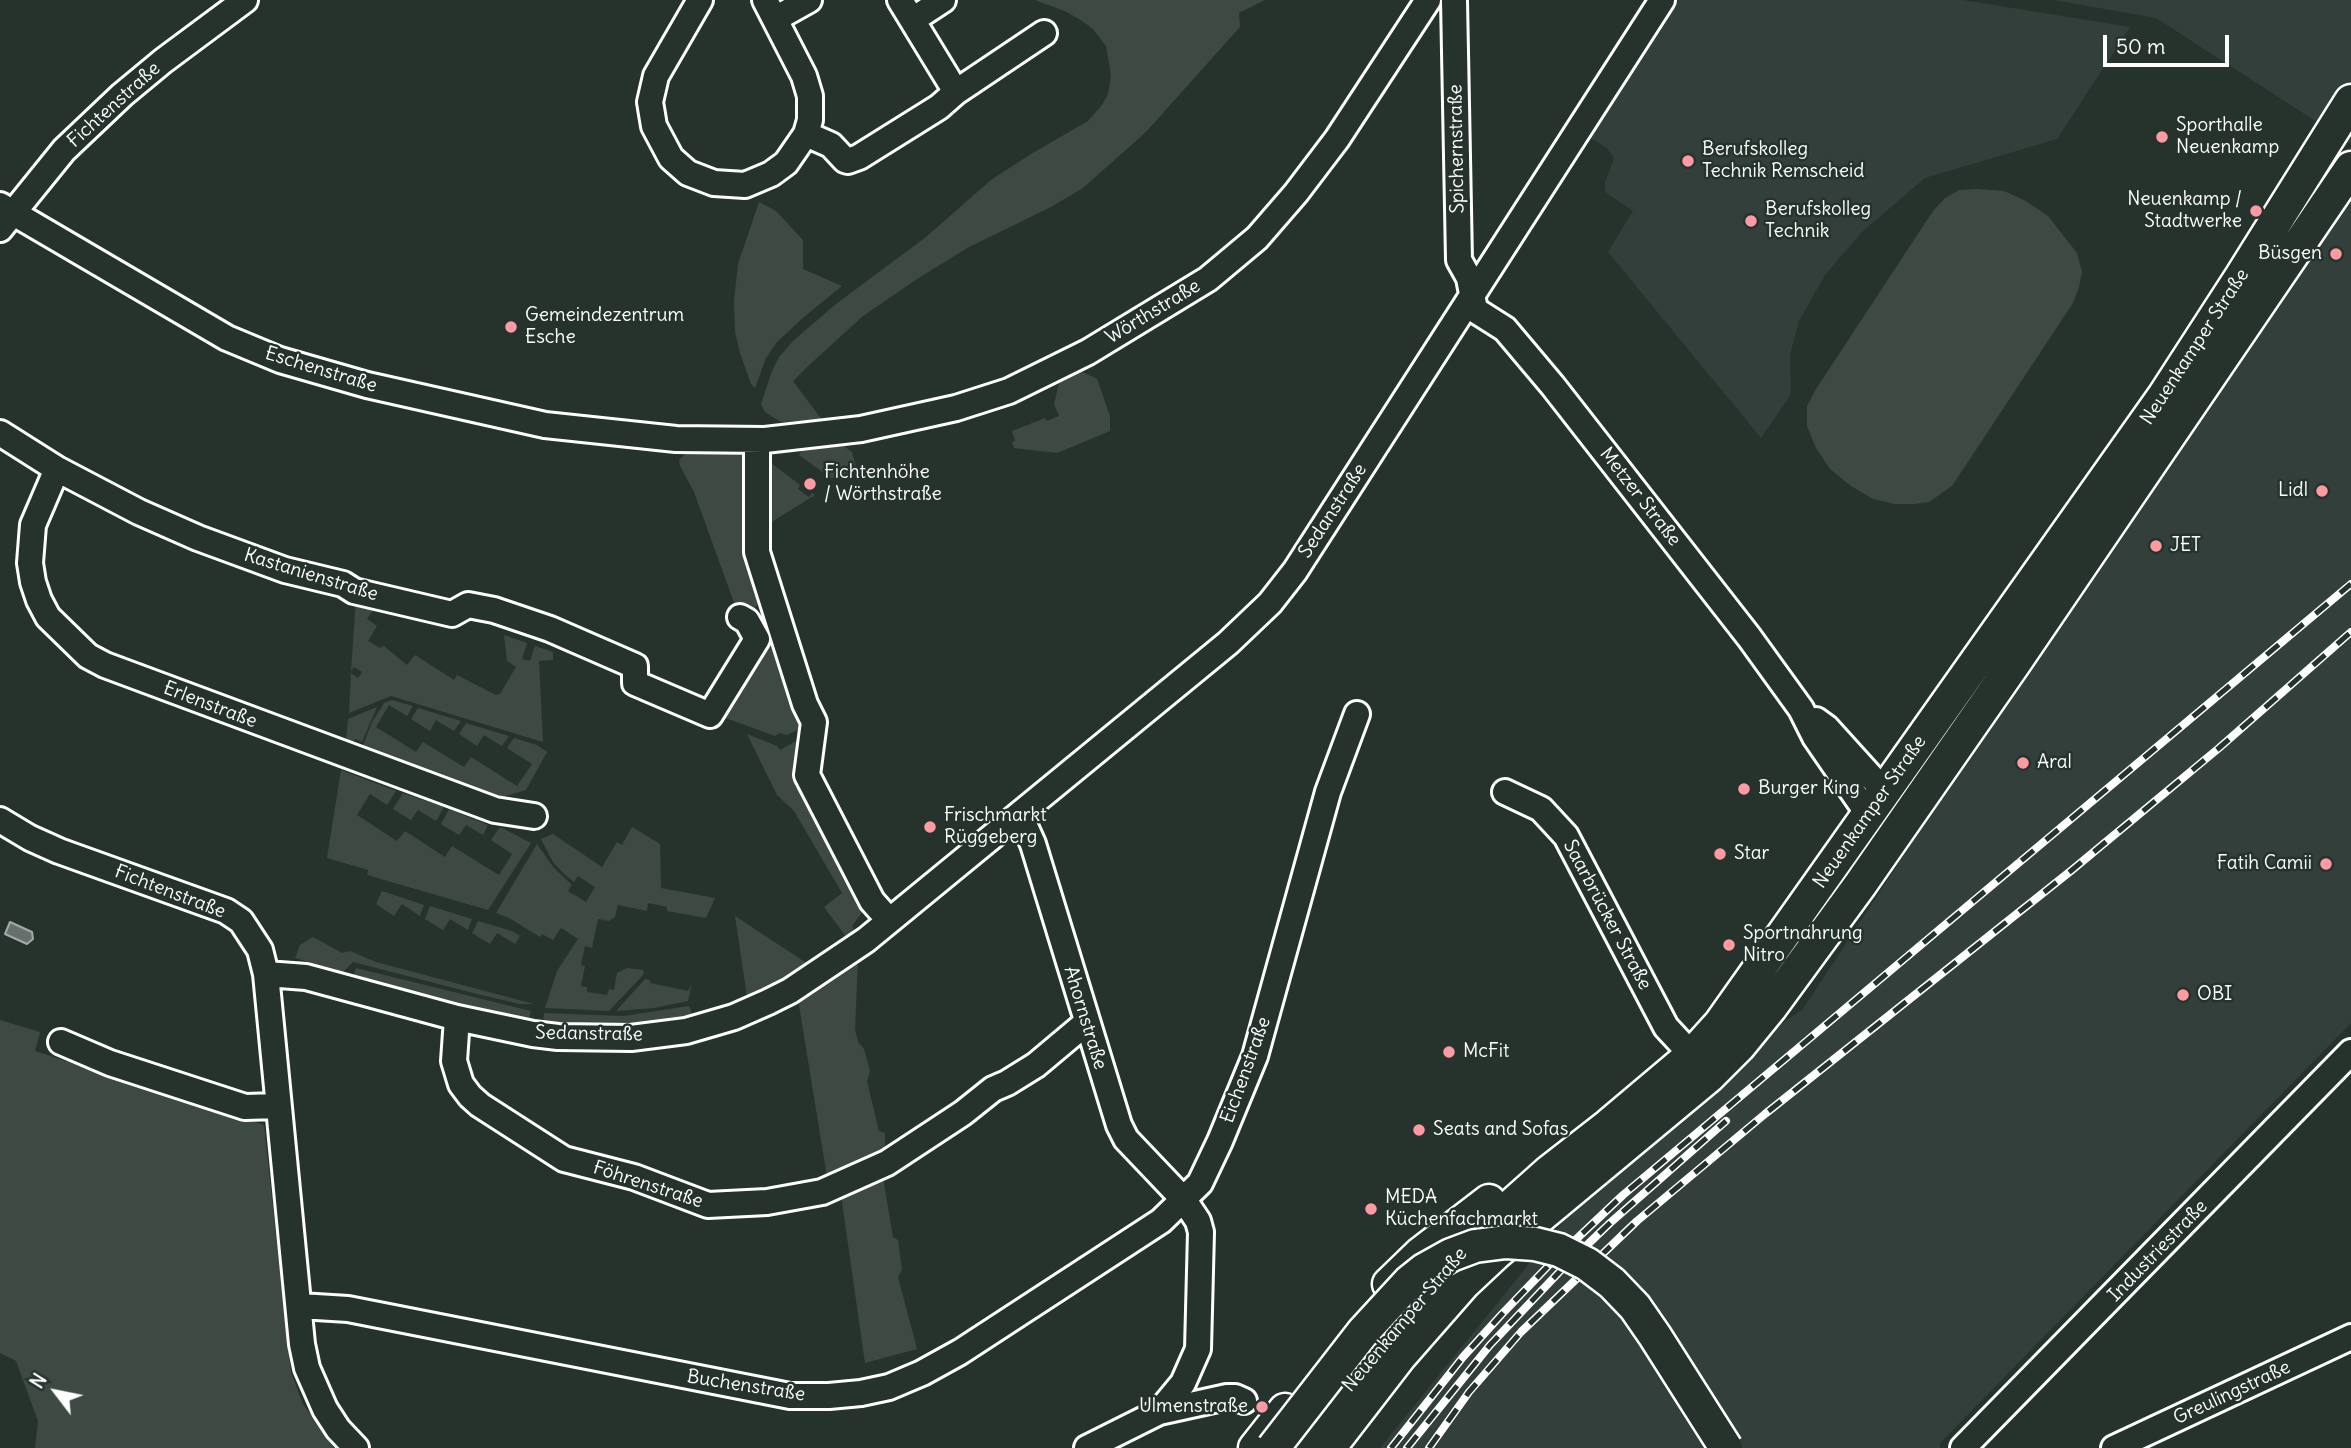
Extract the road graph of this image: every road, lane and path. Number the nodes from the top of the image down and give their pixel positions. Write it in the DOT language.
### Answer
graph roads {
  1 [pos="700,0"];
  2 [pos="809,0"];
  3 [pos="943,0"];
  4 [pos="1428,0"];
  5 [pos="1454,0"];
  6 [pos="1662,0"];
  7 [pos="243,1"];
  8 [pos="770,10"];
  9 [pos="907,10"];
  10 [pos="1044,33"];
  11 [pos="956,92"];
  12 [pos="2351,101"];
  13 [pos="806,134"];
  14 [pos="2351,168"];
  15 [pos="4,215"];
  16 [pos="1471,296"];
  17 [pos="0,433"];
  18 [pos="676,439"];
  19 [pos="757,440"];
  20 [pos="57,469"];
  21 [pos="740,617"];
  22 [pos="1357,714"];
  23 [pos="1505,792"];
  24 [pos="1876,803"];
  25 [pos="1020,815"];
  26 [pos="534,816"];
  27 [pos="0,820"];
  28 [pos="1899,827"];
  29 [pos="889,920"];
  30 [pos="266,974"];
  31 [pos="457,1018"];
  32 [pos="1086,1023"];
  33 [pos="61,1042"];
  34 [pos="2351,1052"];
  35 [pos="1692,1055"];
  36 [pos="277,1107"];
  37 [pos="1550,1171"];
  38 [pos="1184,1200"];
  39 [pos="1521,1231"];
  40 [pos="300,1306"];
  41 [pos="2351,1337"];
  42 [pos="1392,1348"];
  43 [pos="1244,1401"];
  44 [pos="1159,1412"];
  45 [pos="356,1448"];
  46 [pos="1087,1448"];
  47 [pos="1255,1448"];
  48 [pos="1273,1448"];
  49 [pos="1300,1448"];
  50 [pos="1329,1448"];
  51 [pos="1355,1448"];
  52 [pos="1726,1448"];
  53 [pos="1963,1448"];
  54 [pos="2114,1448"];
  1 -- 13 [label="street"];
  2 -- 8 [label="street"];
  3 -- 9 [label="street"];
  4 -- 19 [label="street, Wörthstraße"];
  5 -- 16 [label="street, Spichernstraße"];
  6 -- 16 [label="street, Sedanstraße"];
  7 -- 15 [label="street, Fichtenstraße"];
  8 -- 13 [label="street"];
  9 -- 11 [label="street"];
  10 -- 11 [label="street"];
  11 -- 13 [label="street"];
  12 -- 24 [label="main road, Neuenkamper Straße"];
  14 -- 28 [label="main road, Neuenkamper Straße"];
  15 -- 18 [label="street, Eschenstraße"];
  16 -- 24 [label="street, Metzer Straße"];
  16 -- 25 [label="street, Sedanstraße"];
  17 -- 20 [label="street, Kastanienstraße"];
  18 -- 19 [label="street, Wörthstraße"];
  19 -- 29 [label="street"];
  20 -- 21 [label="street, Kastanienstraße"];
  20 -- 26 [label="street, Erlenstraße"];
  22 -- 38 [label="street, Eichenstraße"];
  23 -- 35 [label="street, Saarbrücker Straße"];
  24 -- 28 [label="main road"];
  24 -- 35 [label="main road, Neuenkamper Straße"];
  25 -- 29 [label="street, Sedanstraße"];
  25 -- 32 [label="street, Ahornstraße"];
  27 -- 30 [label="street, Fichtenstraße"];
  28 -- 39 [label="main road, Neuenkamper Straße"];
  29 -- 31 [label="street, Sedanstraße"];
  30 -- 31 [label="street, Sedanstraße"];
  30 -- 36 [label="street, Fichtenstraße"];
  31 -- 32 [label="street, Föhrenstraße"];
  32 -- 38 [label="street, Ahornstraße"];
  33 -- 36 [label="street"];
  34 -- 53 [label="street, Industriestraße"];
  35 -- 37 [label="main road, Neuenkamper Straße"];
  36 -- 40 [label="street, Fichtenstraße"];
  37 -- 42 [label="main road, Neuenkamper Straße"];
  37 -- 47 [label="main road"];
  38 -- 40 [label="street, Buchenstraße"];
  38 -- 44 [label="street"];
  39 -- 42 [label="main road, Neuenkamper Straße"];
  39 -- 51 [label="main road"];
  40 -- 45 [label="street, Fichtenstraße"];
  41 -- 54 [label="street, Greulingstraße"];
  42 -- 49 [label="main road, Neuenkamper Straße"];
  42 -- 50 [label="main road, Neuenkamper Straße"];
  43 -- 44 [label="street"];
  44 -- 46 [label="street"];
  48 -- 52 [label="main road, bridge"];
}
